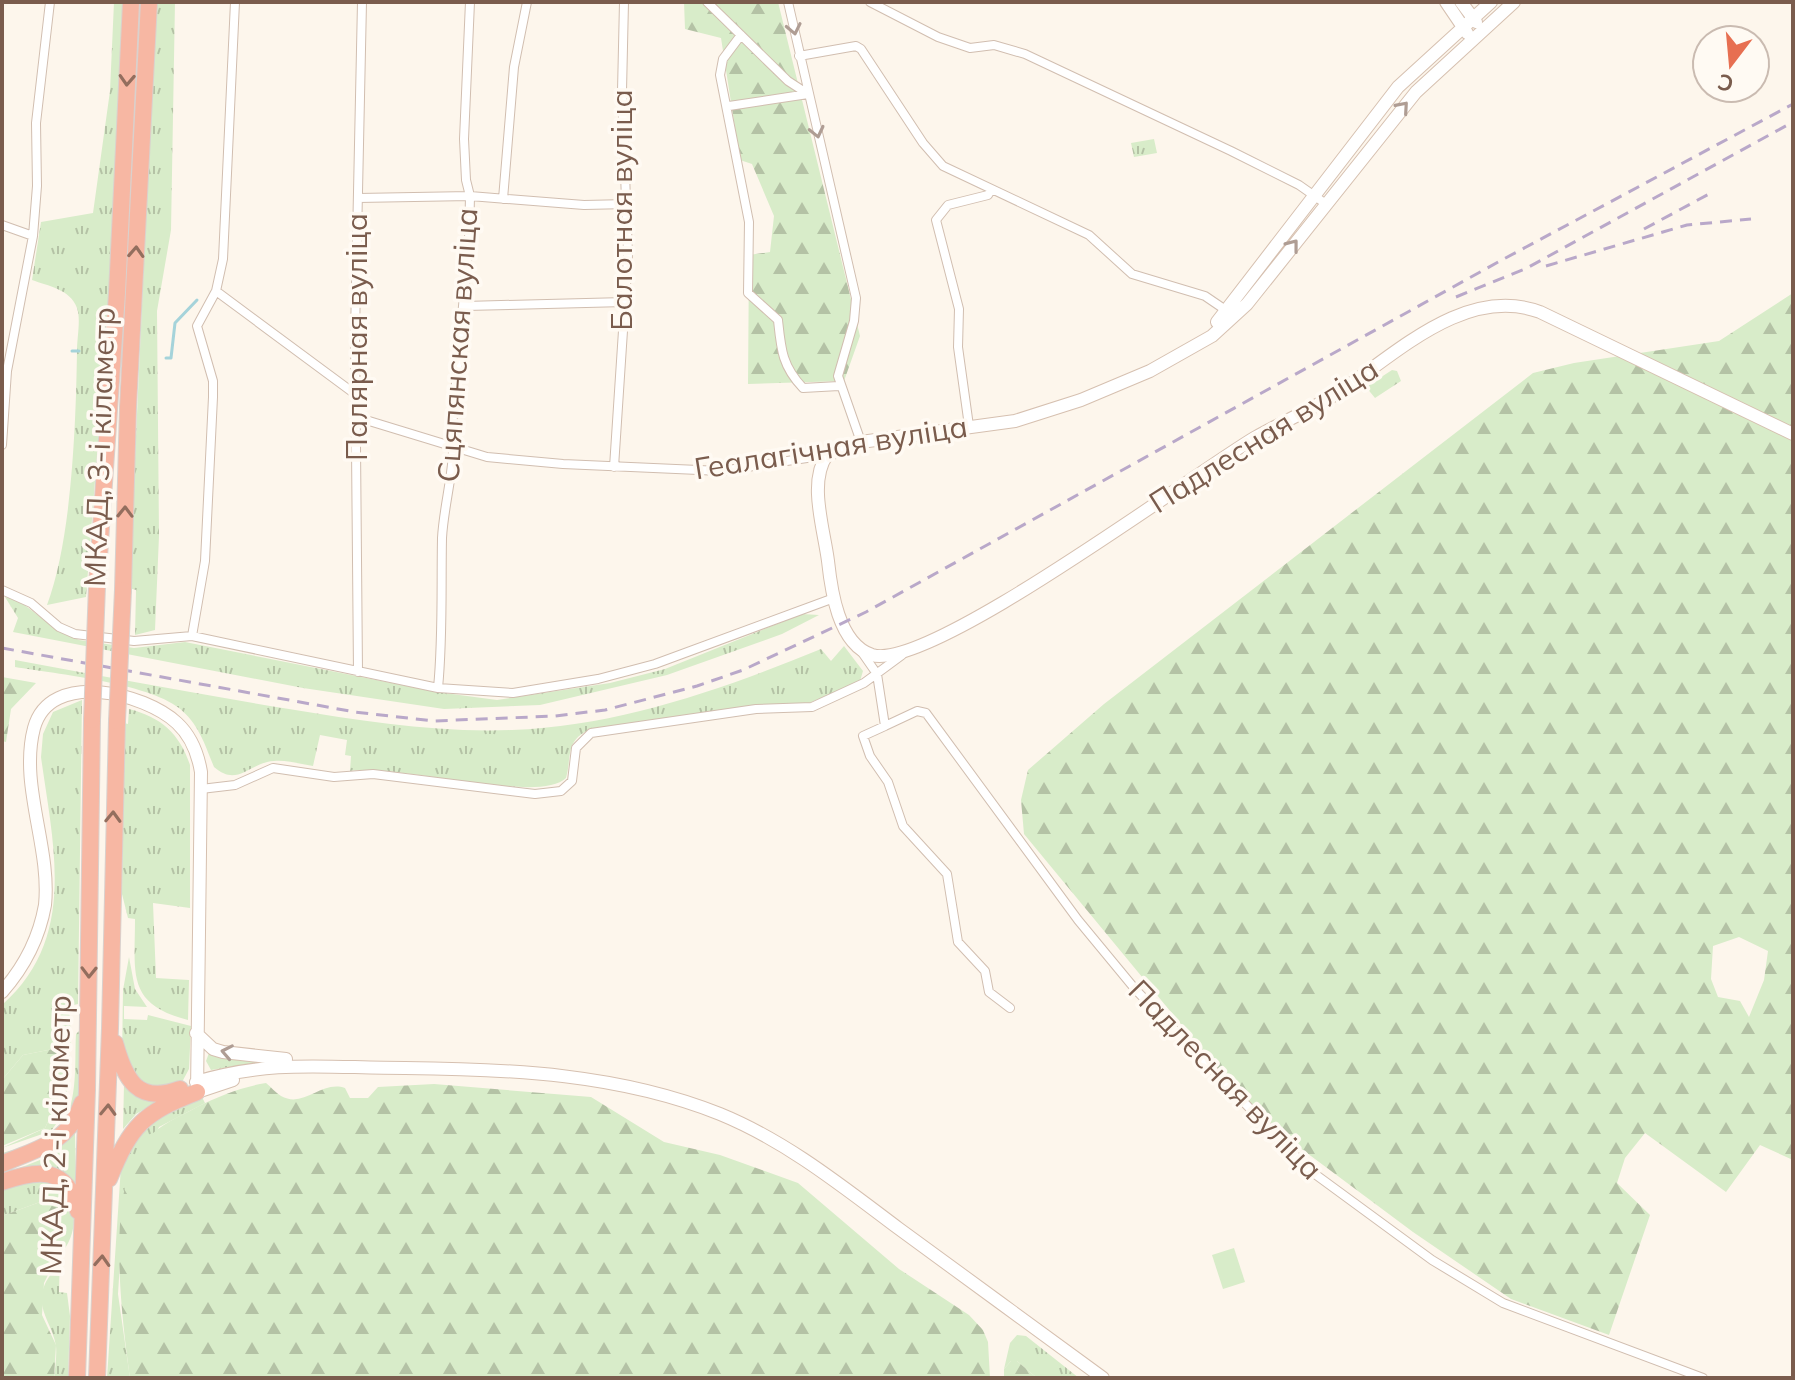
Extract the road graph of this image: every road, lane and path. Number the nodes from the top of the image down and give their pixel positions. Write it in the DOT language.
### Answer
graph roads {
  1 [pos="50,2"];
  2 [pos="131,2"];
  3 [pos="149,2"];
  4 [pos="235,2"];
  5 [pos="362,2"];
  6 [pos="470,2"];
  7 [pos="527,2"];
  8 [pos="624,2"];
  9 [pos="707,2"];
  10 [pos="788,2"];
  11 [pos="870,2"];
  12 [pos="1446,2"];
  13 [pos="1461,2"];
  14 [pos="1491,2"];
  15 [pos="1514,2"];
  16 [pos="1467,22"];
  17 [pos="1481,29"];
  18 [pos="741,35"];
  19 [pos="1470,38"];
  20 [pos="799,56"];
  21 [pos="808,94"];
  22 [pos="729,106"];
  23 [pos="991,190"];
  24 [pos="1313,195"];
  25 [pos="470,196"];
  26 [pos="358,198"];
  27 [pos="503,199"];
  28 [pos="628,204"];
  29 [pos="1326,204"];
  30 [pos="2,225"];
  31 [pos="33,236"];
  32 [pos="216,291"];
  33 [pos="625,302"];
  34 [pos="465,306"];
  35 [pos="1231,315"];
  36 [pos="5,371"];
  37 [pos="839,386"];
  38 [pos="355,394"];
  39 [pos="356,417"];
  40 [pos="969,426"];
  41 [pos="1793,434"];
  42 [pos="861,442"];
  43 [pos="2,445"];
  44 [pos="454,445"];
  45 [pos="827,455"];
  46 [pos="614,467"];
  47 [pos="2,590"];
  48 [pos="834,598"];
  49 [pos="192,636"];
  50 [pos="861,650"];
  51 [pos="902,655"];
  52 [pos="358,672"];
  53 [pos="877,674"];
  54 [pos="438,688"];
  55 [pos="885,726"];
  56 [pos="201,789"];
  57 [pos="90,894"];
  58 [pos="111,895"];
  59 [pos="2,992"];
  60 [pos="1010,1008"];
  61 [pos="110,1028"];
  62 [pos="196,1033"];
  63 [pos="324,1066"];
  64 [pos="196,1087"];
  65 [pos="87,1090"];
  66 [pos="6,1161"];
  67 [pos="2,1182"];
  68 [pos="105,1188"];
  69 [pos="82,1240"];
  70 [pos="97,1377"];
  71 [pos="77,1378"];
  72 [pos="1103,1378"];
  73 [pos="1703,1378"];
  1 -- 31 [label="street"];
  2 -- 57 [label="highway, МКАД, 3-і кіламетр, one-way, bridge"];
  58 -- 3 [label="highway, МКАД, 3-і кіламетр, one-way, bridge"];
  4 -- 32 [label="street"];
  5 -- 26 [label="street, Палярная вуліца"];
  6 -- 25 [label="street, Сцяпянская вуліца"];
  7 -- 27 [label="street"];
  8 -- 28 [label="street, Балотная вуліца"];
  9 -- 18 [label="street"];
  10 -- 20 [label="street, one-way"];
  11 -- 24 [label="street"];
  12 -- 16 [label="street"];
  13 -- 16 [label="street"];
  14 -- 16 [label="street, Геалагічная вуліца"];
  15 -- 17 [label="street, Геалагічная вуліца"];
  16 -- 17 [label="street"];
  16 -- 19 [label="street"];
  16 -- 24 [label="street, Геалагічная вуліца"];
  17 -- 19 [label="street, Геалагічная вуліца"];
  18 -- 21 [label="street"];
  18 -- 22 [label="street"];
  29 -- 19 [label="street, Геалагічная вуліца, one-way"];
  20 -- 21 [label="street"];
  20 -- 23 [label="street"];
  21 -- 22 [label="street"];
  21 -- 37 [label="street, one-way"];
  22 -- 37 [label="street"];
  23 -- 35 [label="street"];
  23 -- 40 [label="street"];
  24 -- 29 [label="street"];
  24 -- 35 [label="street, Геалагічная вуліца"];
  25 -- 26 [label="street"];
  25 -- 27 [label="street"];
  25 -- 34 [label="street, Сцяпянская вуліца"];
  26 -- 38 [label="street, Палярная вуліца"];
  27 -- 28 [label="street"];
  28 -- 33 [label="street, Балотная вуліца"];
  35 -- 29 [label="street, Геалагічная вуліца, one-way"];
  30 -- 31 [label="street"];
  31 -- 36 [label="street"];
  32 -- 38 [label="street"];
  32 -- 49 [label="street"];
  33 -- 34 [label="street"];
  33 -- 46 [label="street, Балотная вуліца"];
  34 -- 44 [label="street, Сцяпянская вуліца"];
  35 -- 40 [label="street, Геалагічная вуліца"];
  36 -- 43 [label="street"];
  37 -- 42 [label="street"];
  38 -- 39 [label="street, Палярная вуліца"];
  39 -- 44 [label="street, Геалагічная вуліца"];
  39 -- 52 [label="street, Палярная вуліца"];
  40 -- 42 [label="street, Геалагічная вуліца"];
  41 -- 51 [label="street, Падлесная вуліца"];
  42 -- 45 [label="street, Геалагічная вуліца"];
  44 -- 46 [label="street, Геалагічная вуліца"];
  44 -- 54 [label="street, Сцяпянская вуліца"];
  45 -- 46 [label="street, Геалагічная вуліца"];
  45 -- 48 [label="street"];
  47 -- 49 [label="street"];
  48 -- 50 [label="street"];
  48 -- 54 [label="street"];
  49 -- 52 [label="street"];
  50 -- 51 [label="street"];
  50 -- 53 [label="street"];
  51 -- 53 [label="street"];
  52 -- 54 [label="street"];
  53 -- 55 [label="street"];
  53 -- 56 [label="street"];
  55 -- 60 [label="street"];
  55 -- 73 [label="street, Падлесная вуліца"];
  56 -- 59 [label="street"];
  56 -- 62 [label="street"];
  57 -- 65 [label="highway, МКАД, 2-і кіламетр, one-way"];
  58 -- 61 [label="highway, МКАД, 2-і кіламетр"];
  61 -- 64 [label="highway"];
  68 -- 61 [label="highway, МКАД, 2-і кіламетр, one-way"];
  63 -- 62 [label="street, one-way"];
  62 -- 64 [label="street"];
  63 -- 64 [label="street"];
  63 -- 72 [label="street"];
  64 -- 68 [label="highway"];
  65 -- 66 [label="highway"];
  65 -- 69 [label="highway, МКАД, 2-і кіламетр"];
  67 -- 69 [label="highway"];
  70 -- 68 [label="highway, МКАД, 2-і кіламетр, one-way"];
  69 -- 71 [label="highway, МКАД, 2-і кіламетр"];
}
